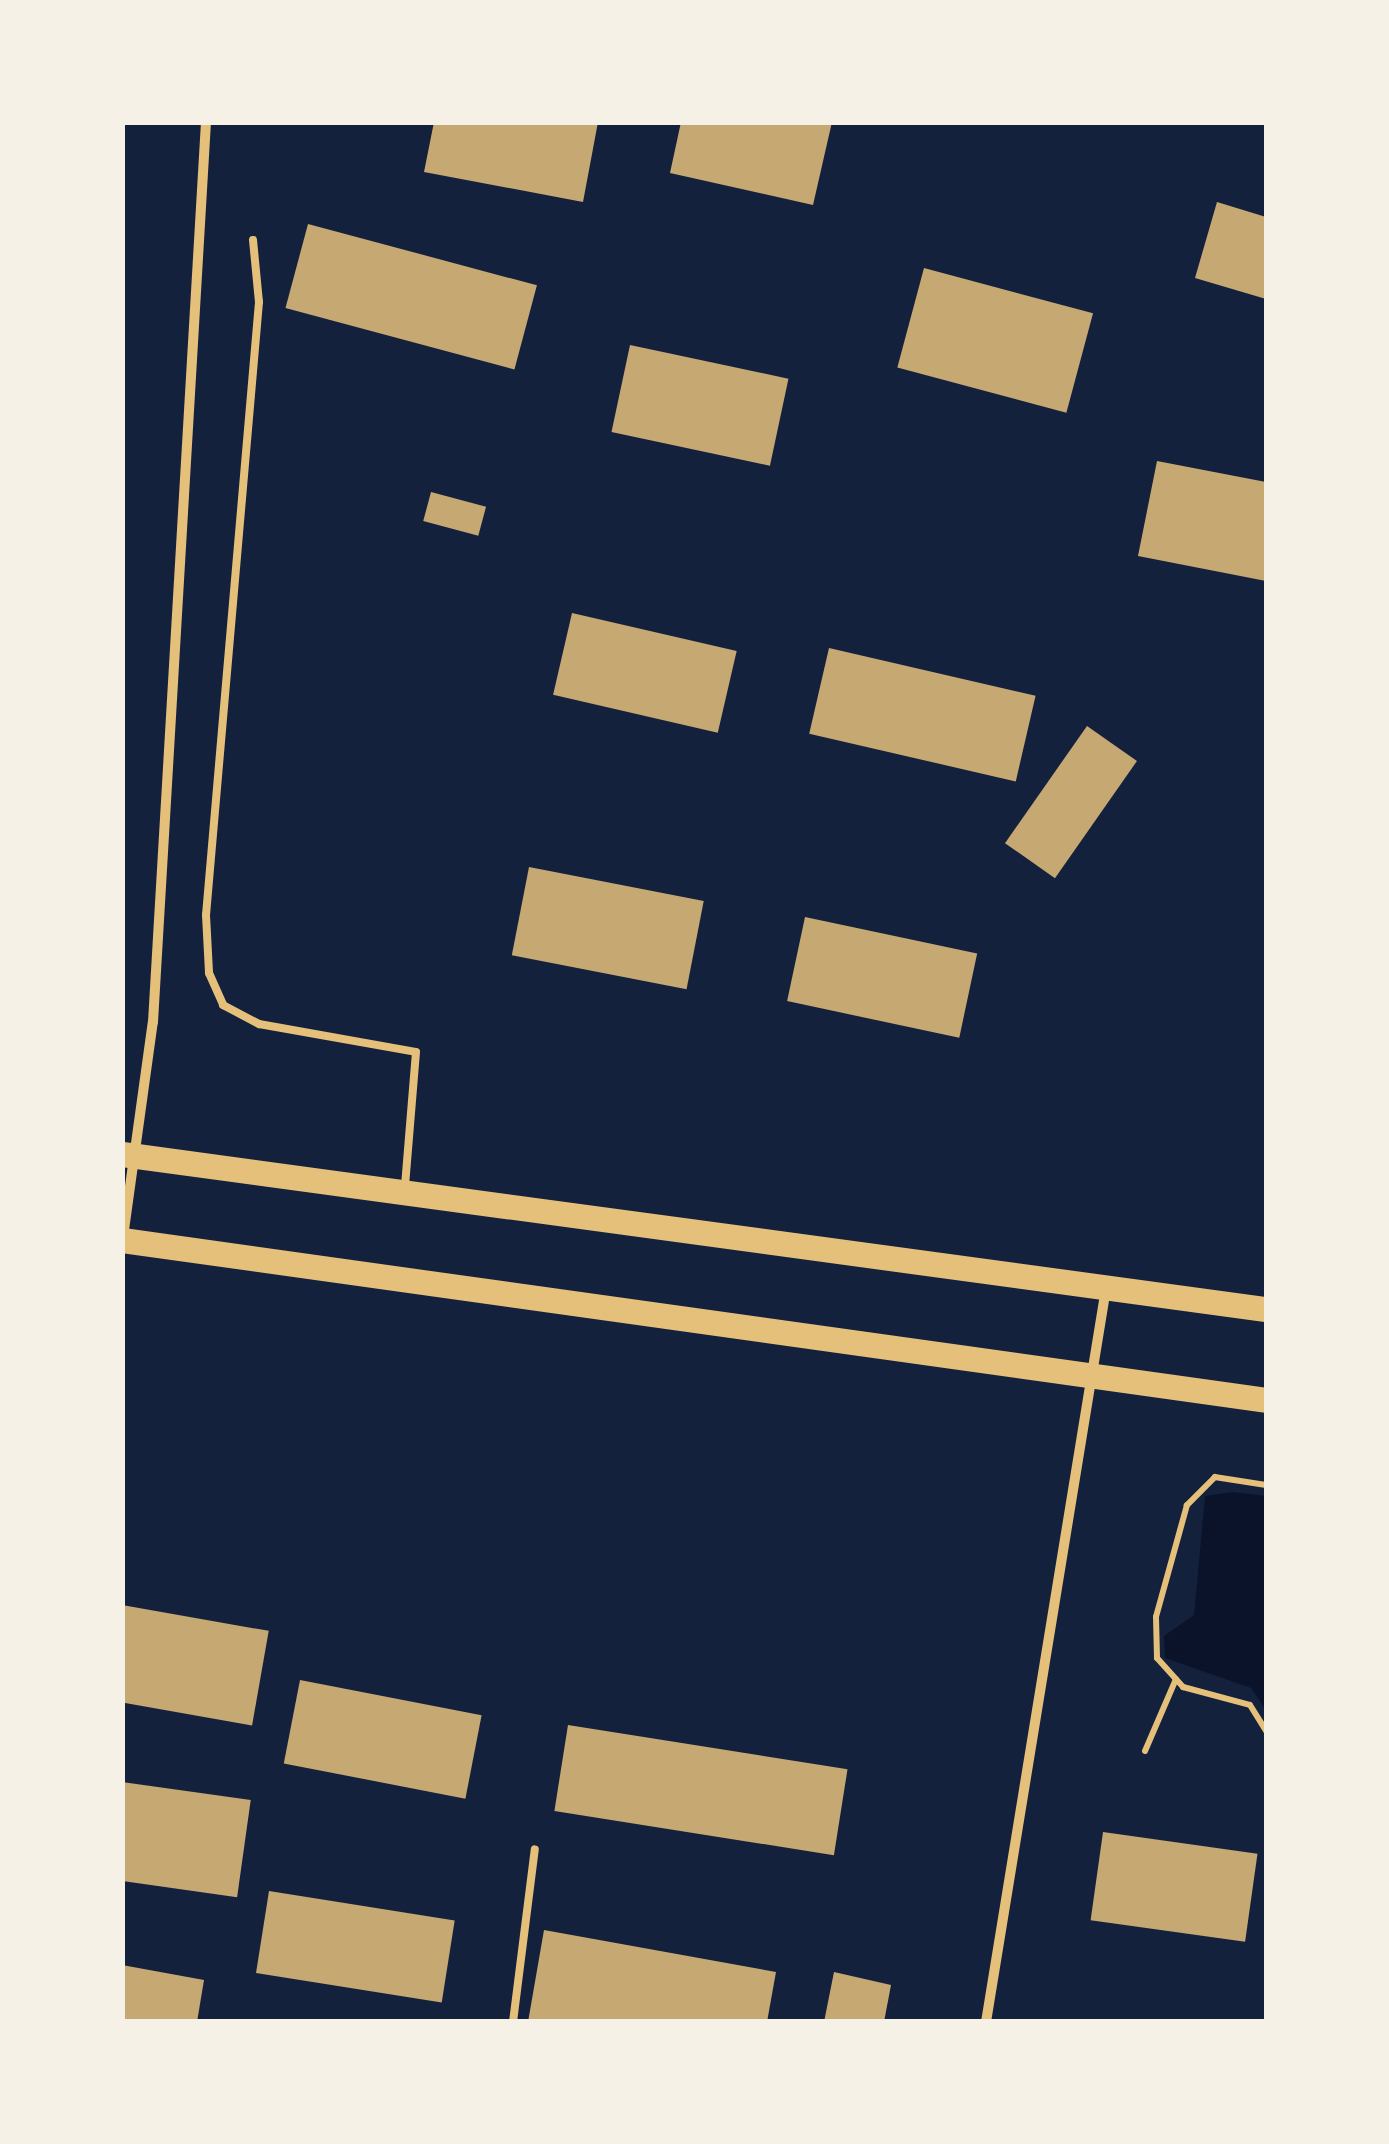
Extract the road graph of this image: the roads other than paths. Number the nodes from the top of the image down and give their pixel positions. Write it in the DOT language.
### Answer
graph roads {
  1 [pos="206,122"];
  2 [pos="253,240"];
  3 [pos="122,1154"];
  4 [pos="405,1191"];
  5 [pos="122,1240"];
  6 [pos="1106,1288"];
  7 [pos="1266,1309"];
  8 [pos="1093,1375"];
  9 [pos="1266,1400"];
  10 [pos="535,1849"];
  11 [pos="512,2022"];
  12 [pos="986,2022"];
  1 -- 5 [label="street"];
  2 -- 4 [label="lane"];
  3 -- 4 [label="main road"];
  4 -- 6 [label="main road"];
  5 -- 8 [label="main road"];
  6 -- 7 [label="main road"];
  6 -- 8 [label="street"];
  8 -- 9 [label="main road"];
  8 -- 12 [label="street"];
  10 -- 11 [label="lane"];
}
